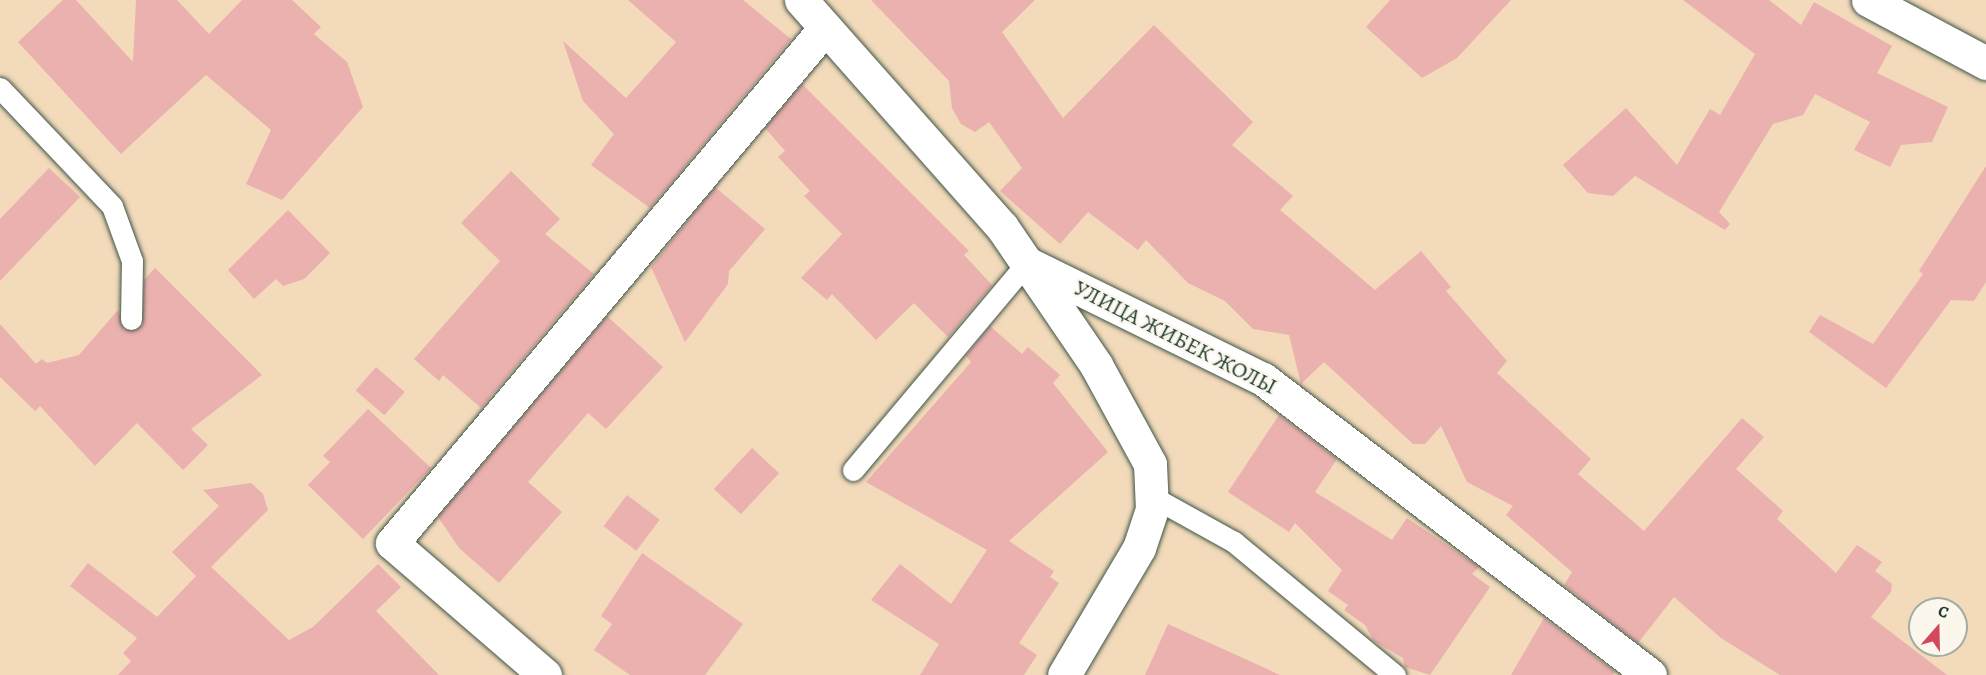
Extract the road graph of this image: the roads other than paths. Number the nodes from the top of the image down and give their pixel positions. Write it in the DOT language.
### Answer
graph roads {
  1 [pos="801,0"];
  2 [pos="1868,0"];
  3 [pos="825,27"];
  4 [pos="1986,63"];
  5 [pos="0,88"];
  6 [pos="1027,263"];
  7 [pos="131,319"];
  8 [pos="853,470"];
  9 [pos="1151,496"];
  10 [pos="545,675"];
  11 [pos="1064,675"];
  12 [pos="1395,675"];
  13 [pos="1650,675"];
  1 -- 3 [label="street, УЛИЦА ЖИБЕК ЖОЛЫ"];
  2 -- 4 [label="street"];
  3 -- 6 [label="street, УЛИЦА ЖИБЕК ЖОЛЫ"];
  3 -- 10 [label="street"];
  5 -- 7 [label="lane"];
  6 -- 8 [label="lane"];
  6 -- 9 [label="street"];
  6 -- 13 [label="street, УЛИЦА ЖИБЕК ЖОЛЫ"];
  9 -- 11 [label="street"];
  9 -- 12 [label="lane"];
}
